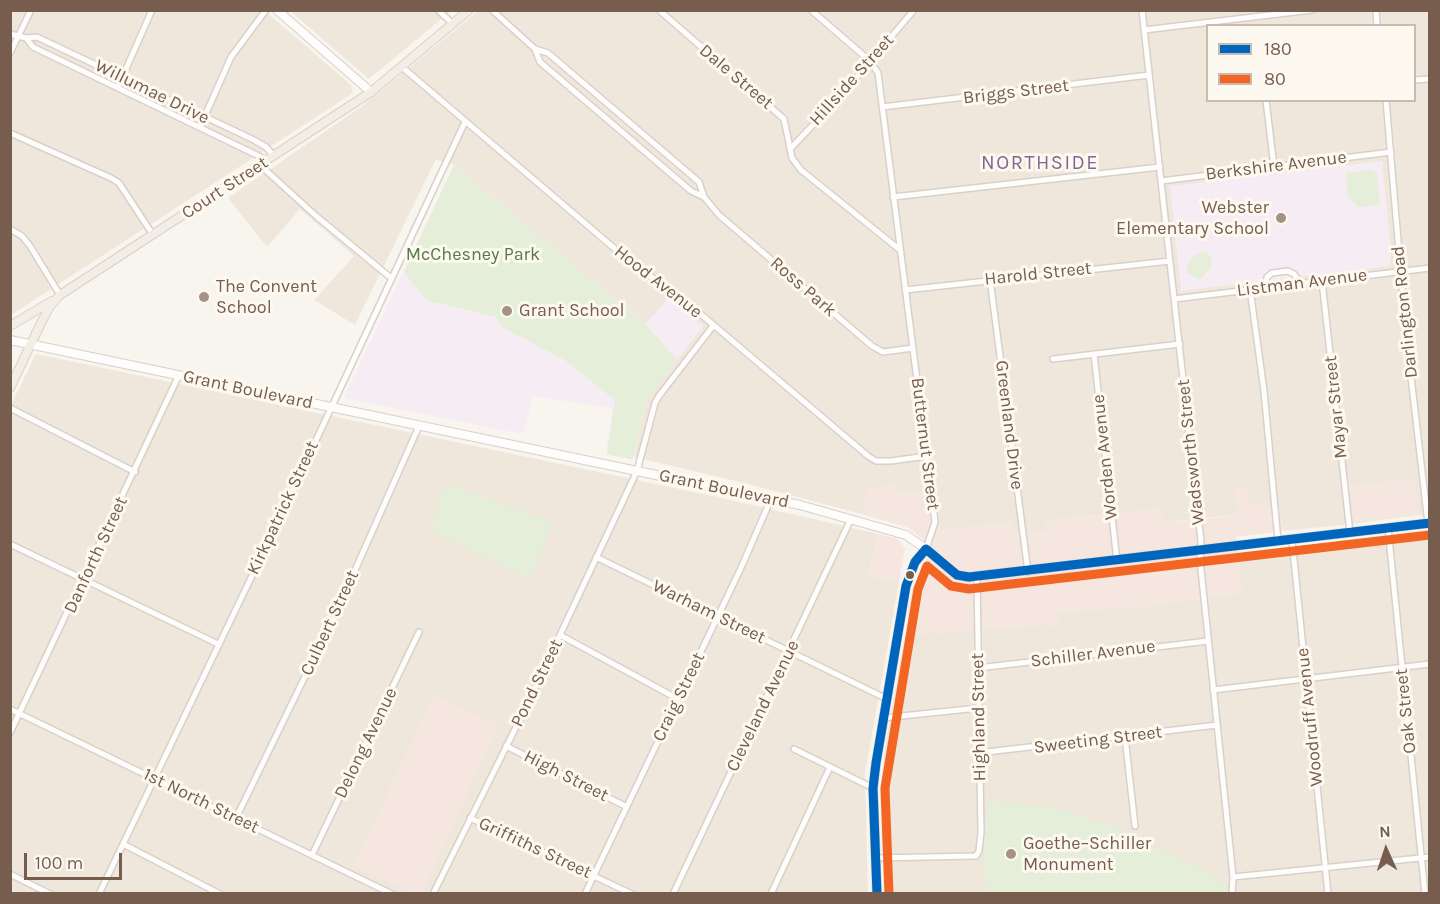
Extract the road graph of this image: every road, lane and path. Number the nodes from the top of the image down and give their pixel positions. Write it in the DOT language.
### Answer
graph roads {
  1 [pos="31,10"];
  2 [pos="152,10"];
  3 [pos="266,10"];
  4 [pos="277,10"];
  5 [pos="438,10"];
  6 [pos="469,10"];
  7 [pos="492,10"];
  8 [pos="659,10"];
  9 [pos="812,10"];
  10 [pos="914,10"];
  11 [pos="1142,10"];
  12 [pos="1312,10"];
  13 [pos="1256,17"];
  14 [pos="453,24"];
  15 [pos="1257,24"];
  16 [pos="1144,30"];
  17 [pos="10,34"];
  18 [pos="19,36"];
  19 [pos="26,38"];
  20 [pos="535,49"];
  21 [pos="10,53"];
  22 [pos="870,61"];
  23 [pos="402,67"];
  24 [pos="1149,75"];
  25 [pos="122,77"];
  26 [pos="118,87"];
  27 [pos="371,92"];
  28 [pos="1266,102"];
  29 [pos="1386,102"];
  30 [pos="882,107"];
  31 [pos="204,118"];
  32 [pos="465,122"];
  33 [pos="200,127"];
  34 [pos="10,133"];
  35 [pos="790,149"];
  36 [pos="1390,152"];
  37 [pos="267,160"];
  38 [pos="1274,167"];
  39 [pos="1160,168"];
  40 [pos="1161,181"];
  41 [pos="704,197"];
  42 [pos="894,197"];
  43 [pos="10,229"];
  44 [pos="153,235"];
  45 [pos="900,250"];
  46 [pos="1170,261"];
  47 [pos="1430,268"];
  48 [pos="1400,272"];
  49 [pos="391,278"];
  50 [pos="990,279"];
  51 [pos="1323,282"];
  52 [pos="1301,284"];
  53 [pos="1265,287"];
  54 [pos="1250,289"];
  55 [pos="905,290"];
  56 [pos="58,297"];
  57 [pos="1174,299"];
  58 [pos="10,326"];
  59 [pos="714,326"];
  60 [pos="10,340"];
  61 [pos="31,344"];
  62 [pos="1179,344"];
  63 [pos="912,348"];
  64 [pos="1094,354"];
  65 [pos="1053,358"];
  66 [pos="180,375"];
  67 [pos="12,383"];
  68 [pos="331,407"];
  69 [pos="10,408"];
  70 [pos="419,426"];
  71 [pos="927,456"];
  72 [pos="637,471"];
  73 [pos="135,472"];
  74 [pos="771,499"];
  75 [pos="851,519"];
  76 [pos="1429,523"];
  77 [pos="1388,528"];
  78 [pos="1350,533"];
  79 [pos="1292,540"];
  80 [pos="1278,541"];
  81 [pos="10,544"];
  82 [pos="926,549"];
  83 [pos="1201,550"];
  84 [pos="596,557"];
  85 [pos="1117,561"];
  86 [pos="1028,572"];
  87 [pos="977,577"];
  88 [pos="84,580"];
  89 [pos="718,616"];
  90 [pos="419,632"];
  91 [pos="560,635"];
  92 [pos="1208,641"];
  93 [pos="218,644"];
  94 [pos="789,651"];
  95 [pos="1430,664"];
  96 [pos="978,668"];
  97 [pos="1402,668"];
  98 [pos="1306,679"];
  99 [pos="1213,690"];
  100 [pos="678,699"];
  101 [pos="887,699"];
  102 [pos="10,708"];
  103 [pos="978,708"];
  104 [pos="20,713"];
  105 [pos="884,718"];
  106 [pos="1217,725"];
  107 [pos="10,733"];
  108 [pos="1125,737"];
  109 [pos="506,746"];
  110 [pos="794,749"];
  111 [pos="978,753"];
  112 [pos="830,767"];
  113 [pos="154,779"];
  114 [pos="873,788"];
  115 [pos="627,807"];
  116 [pos="236,818"];
  117 [pos="470,818"];
  118 [pos="1135,826"];
  119 [pos="123,844"];
  120 [pos="312,855"];
  121 [pos="1430,857"];
  122 [pos="875,858"];
  123 [pos="1421,858"];
  124 [pos="1326,868"];
  125 [pos="10,874"];
  126 [pos="594,875"];
  127 [pos="1233,877"];
  128 [pos="50,894"];
  129 [pos="99,894"];
  130 [pos="220,894"];
  131 [pos="392,894"];
  132 [pos="433,894"];
  133 [pos="585,894"];
  134 [pos="632,894"];
  135 [pos="673,894"];
  136 [pos="771,894"];
  137 [pos="877,894"];
  138 [pos="1232,894"];
  139 [pos="1328,894"];
  140 [pos="1425,894"];
  1 -- 18 [label="street"];
  2 -- 25 [label="street"];
  3 -- 31 [label="street"];
  4 -- 27 [label="street"];
  5 -- 14 [label="street"];
  6 -- 14 [label="main road, Court Street"];
  7 -- 20 [label="street, Ross Park"];
  8 -- 35 [label="street, Dale Street"];
  9 -- 22 [label="street"];
  10 -- 22 [label="street, Hillside Street"];
  11 -- 16 [label="street, Wadsworth Street"];
  12 -- 13 [label="street"];
  13 -- 15 [label="street"];
  13 -- 16 [label="street"];
  14 -- 23 [label="main road, Court Street"];
  16 -- 24 [label="street, Wadsworth Street"];
  17 -- 18 [label="street, Willumae Drive"];
  18 -- 19 [label="street, Willumae Drive"];
  18 -- 21 [label="street"];
  19 -- 25 [label="street, Willumae Drive"];
  19 -- 26 [label="street, Willumae Drive"];
  20 -- 41 [label="street, Ross Park"];
  20 -- 41 [label="street, Ross Park"];
  22 -- 30 [label="street, Butternut Street"];
  22 -- 35 [label="street, Hillside Street"];
  23 -- 27 [label="main road, Court Street"];
  23 -- 32 [label="street, Hood Avenue"];
  24 -- 30 [label="street, Briggs Street"];
  24 -- 39 [label="street, Wadsworth Street"];
  25 -- 26 [label="street"];
  25 -- 31 [label="street, Willumae Drive"];
  26 -- 33 [label="street, Willumae Drive"];
  27 -- 37 [label="main road, Court Street"];
  28 -- 38 [label="street"];
  29 -- 36 [label="street, Darlington Road"];
  30 -- 42 [label="street, Butternut Street"];
  31 -- 33 [label="street"];
  31 -- 37 [label="street, Willumae Drive"];
  32 -- 49 [label="street, Kirkpatrick Street"];
  32 -- 59 [label="street, Hood Avenue"];
  33 -- 37 [label="street, Willumae Drive"];
  34 -- 44 [label="street"];
  35 -- 45 [label="street, Dale Street"];
  36 -- 38 [label="street, Berkshire Avenue"];
  36 -- 48 [label="street, Darlington Road"];
  37 -- 44 [label="main road, Court Street"];
  37 -- 49 [label="street"];
  38 -- 40 [label="street, Berkshire Avenue"];
  39 -- 40 [label="street, Wadsworth Street"];
  39 -- 42 [label="street"];
  40 -- 46 [label="street, Wadsworth Street"];
  41 -- 63 [label="street, Ross Park"];
  42 -- 45 [label="street, Butternut Street"];
  43 -- 56 [label="street"];
  44 -- 56 [label="main road, Court Street"];
  45 -- 55 [label="street, Butternut Street"];
  46 -- 50 [label="street, Harold Street"];
  46 -- 57 [label="street, Wadsworth Street"];
  47 -- 48 [label="street, Listman Avenue"];
  48 -- 51 [label="street, Listman Avenue"];
  48 -- 76 [label="street, Darlington Road"];
  49 -- 68 [label="street, Kirkpatrick Street"];
  50 -- 55 [label="street, Harold Street"];
  50 -- 86 [label="street, Greenland Drive"];
  51 -- 52 [label="street, Listman Avenue"];
  51 -- 78 [label="street, Mayar Street"];
  52 -- 53 [label="street, Listman Avenue"];
  52 -- 53 [label="street"];
  53 -- 54 [label="street, Listman Avenue"];
  54 -- 57 [label="street, Listman Avenue"];
  54 -- 80 [label="street"];
  55 -- 63 [label="street, Butternut Street"];
  56 -- 58 [label="main road"];
  56 -- 61 [label="main road, Court Street"];
  57 -- 62 [label="street, Wadsworth Street"];
  59 -- 71 [label="street, Hood Avenue"];
  59 -- 72 [label="street, Pond Street"];
  60 -- 61 [label="street, Grant Boulevard"];
  61 -- 66 [label="street, Grant Boulevard"];
  61 -- 67 [label="main road, Court Street"];
  62 -- 64 [label="street"];
  62 -- 83 [label="street, Wadsworth Street"];
  63 -- 71 [label="street, Butternut Street"];
  64 -- 65 [label="street"];
  64 -- 85 [label="street, Worden Avenue"];
  66 -- 68 [label="street, Grant Boulevard"];
  66 -- 73 [label="street, Danforth Street"];
  68 -- 70 [label="street, Grant Boulevard"];
  68 -- 93 [label="street, Kirkpatrick Street"];
  69 -- 73 [label="street"];
  70 -- 72 [label="street, Grant Boulevard"];
  70 -- 116 [label="street, Culbert Street"];
  71 -- 82 [label="street, Butternut Street"];
  72 -- 74 [label="street, Grant Boulevard"];
  72 -- 84 [label="street, Pond Street"];
  73 -- 88 [label="street, Danforth Street"];
  74 -- 75 [label="street, Grant Boulevard"];
  74 -- 89 [label="street, Craig Street"];
  75 -- 82 [label="street, Grant Boulevard"];
  75 -- 94 [label="street, Cleveland Avenue"];
  76 -- 77 [label="street, Grant Boulevard"];
  77 -- 78 [label="street, Grant Boulevard"];
  77 -- 97 [label="street, Oak Street"];
  78 -- 79 [label="street, Grant Boulevard"];
  79 -- 80 [label="street, Grant Boulevard"];
  79 -- 98 [label="street, Woodruff Avenue"];
  80 -- 83 [label="street, Grant Boulevard"];
  81 -- 88 [label="street"];
  82 -- 87 [label="street, Grant Boulevard"];
  82 -- 101 [label="street, Butternut Street"];
  83 -- 85 [label="street, Grant Boulevard"];
  83 -- 92 [label="street, Wadsworth Street"];
  84 -- 89 [label="street, Warham Street"];
  84 -- 91 [label="street, Pond Street"];
  85 -- 86 [label="street, Grant Boulevard"];
  86 -- 87 [label="street, Grant Boulevard"];
  87 -- 96 [label="street, Highland Street"];
  88 -- 93 [label="street"];
  88 -- 104 [label="street, Danforth Street"];
  89 -- 94 [label="street, Warham Street"];
  89 -- 100 [label="street, Craig Street"];
  90 -- 120 [label="street, Delong Avenue"];
  91 -- 100 [label="street"];
  91 -- 109 [label="street, Pond Street"];
  92 -- 96 [label="street, Schiller Avenue"];
  92 -- 99 [label="street, Wadsworth Street"];
  93 -- 113 [label="street, Kirkpatrick Street"];
  94 -- 101 [label="street, Warham Street"];
  94 -- 135 [label="street, Cleveland Avenue"];
  95 -- 97 [label="street"];
  96 -- 103 [label="street, Highland Street"];
  97 -- 98 [label="street"];
  97 -- 123 [label="street, Oak Street"];
  98 -- 99 [label="street"];
  98 -- 124 [label="street, Woodruff Avenue"];
  99 -- 106 [label="street, Wadsworth Street"];
  100 -- 115 [label="street, Craig Street"];
  101 -- 105 [label="street, Butternut Street"];
  102 -- 104 [label="street, 1st North Street"];
  103 -- 105 [label="street"];
  103 -- 111 [label="street, Highland Street"];
  104 -- 107 [label="street, Danforth Street"];
  104 -- 113 [label="street, 1st North Street"];
  105 -- 114 [label="street, Butternut Street"];
  106 -- 108 [label="street, Sweeting Street"];
  106 -- 127 [label="street, Wadsworth Street"];
  108 -- 111 [label="street, Sweeting Street"];
  108 -- 118 [label="street"];
  109 -- 115 [label="street, High Street"];
  109 -- 117 [label="street, Pond Street"];
  110 -- 112 [label="street"];
  111 -- 122 [label="street, Highland Street"];
  112 -- 114 [label="street"];
  112 -- 136 [label="street"];
  113 -- 116 [label="street, 1st North Street"];
  113 -- 119 [label="street, Kirkpatrick Street"];
  114 -- 122 [label="street, Butternut Street"];
  115 -- 126 [label="street, Craig Street"];
  116 -- 120 [label="street, 1st North Street"];
  117 -- 126 [label="street, Griffiths Street"];
  117 -- 132 [label="street, Pond Street"];
  119 -- 129 [label="street, Kirkpatrick Street"];
  119 -- 130 [label="street"];
  120 -- 131 [label="street, 1st North Street"];
  121 -- 123 [label="street"];
  122 -- 137 [label="street, Butternut Street"];
  123 -- 124 [label="street"];
  123 -- 140 [label="street, Oak Street"];
  124 -- 127 [label="street"];
  124 -- 139 [label="street, Woodruff Avenue"];
  125 -- 128 [label="street"];
  126 -- 133 [label="street, Craig Street"];
  126 -- 134 [label="street, Griffiths Street"];
  127 -- 138 [label="street, Wadsworth Street"];
}
